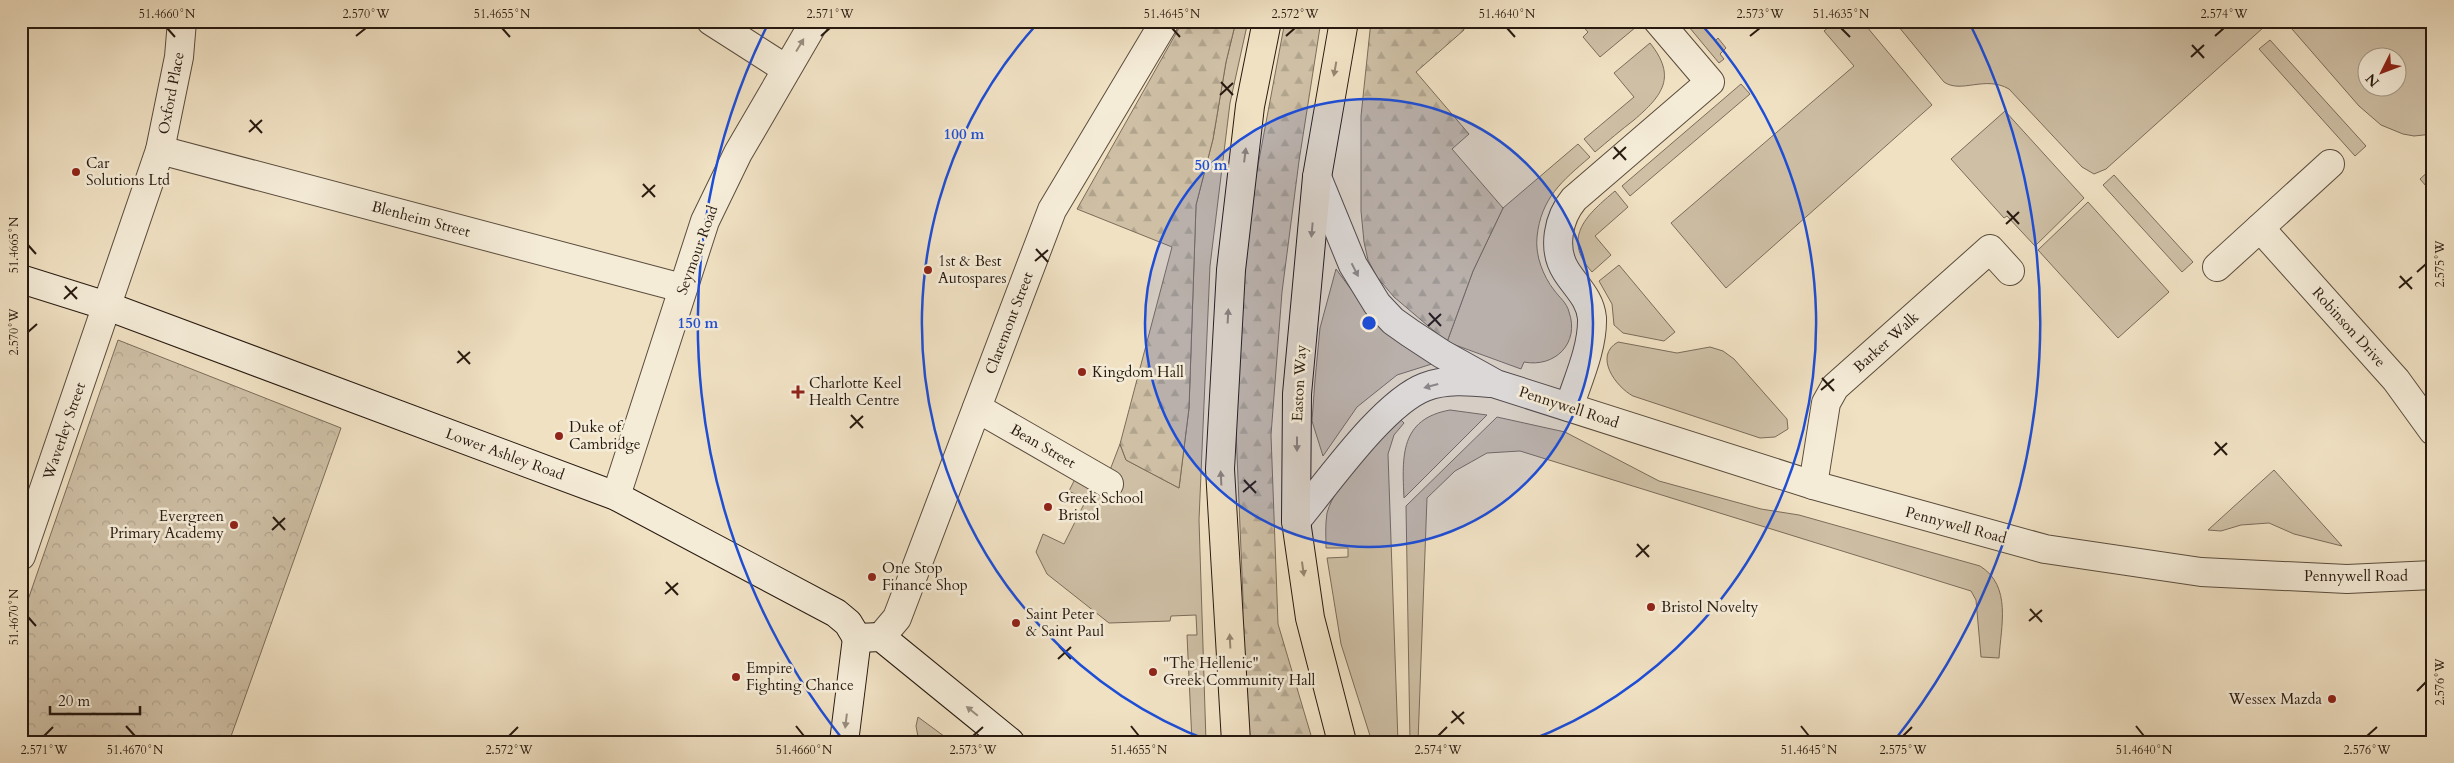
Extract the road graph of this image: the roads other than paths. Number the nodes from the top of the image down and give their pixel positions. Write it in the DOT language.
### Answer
graph roads {
  1 [pos="182,21"];
  2 [pos="710,21"];
  3 [pos="815,21"];
  4 [pos="1165,21"];
  5 [pos="1267,21"];
  6 [pos="1344,21"];
  7 [pos="1658,21"];
  8 [pos="786,69"];
  9 [pos="160,150"];
  10 [pos="2330,164"];
  11 [pos="1317,177"];
  12 [pos="2260,228"];
  13 [pos="2216,267"];
  14 [pos="2010,271"];
  15 [pos="21,279"];
  16 [pos="682,288"];
  17 [pos="107,306"];
  18 [pos="1496,384"];
  19 [pos="1569,407"];
  20 [pos="977,408"];
  21 [pos="2433,431"];
  22 [pos="1109,484"];
  23 [pos="1813,485"];
  24 [pos="616,496"];
  25 [pos="1296,521"];
  26 [pos="21,556"];
  27 [pos="2433,574"];
  28 [pos="869,638"];
  29 [pos="844,742"];
  30 [pos="1010,742"];
  31 [pos="1236,742"];
  32 [pos="1342,742"];
  1 -- 9 [label="street, Oxford Place"];
  2 -- 8 [label="street"];
  8 -- 3 [label="street, Seymour Road, one-way"];
  4 -- 20 [label="street, Claremont Street"];
  31 -- 5 [label="main road, one-way"];
  6 -- 11 [label="main road, Easton Way, one-way"];
  7 -- 19 [label="street"];
  8 -- 16 [label="street, Seymour Road"];
  9 -- 16 [label="street, Blenheim Street"];
  9 -- 17 [label="street, Oxford Place"];
  10 -- 12 [label="street"];
  11 -- 18 [label="street, Pennywell Road, one-way"];
  11 -- 25 [label="main road, Easton Way, one-way"];
  12 -- 13 [label="street"];
  12 -- 21 [label="street, Robinson Drive"];
  14 -- 23 [label="street, Barker Walk"];
  15 -- 17 [label="street, Lower Ashley Road"];
  16 -- 24 [label="street, Seymour Road"];
  17 -- 24 [label="street, Lower Ashley Road"];
  17 -- 26 [label="street, Waverley Street"];
  18 -- 19 [label="street, Pennywell Road"];
  18 -- 25 [label="street, Pennywell Road, one-way"];
  19 -- 23 [label="street, Pennywell Road"];
  20 -- 22 [label="street, Bean Street"];
  20 -- 28 [label="street, Claremont Street"];
  23 -- 27 [label="street, Pennywell Road"];
  24 -- 28 [label="street, Lower Ashley Road"];
  25 -- 32 [label="main road, Easton Way, one-way"];
  28 -- 29 [label="street, one-way"];
  30 -- 28 [label="street, Lower Ashley Road, one-way"];
}
